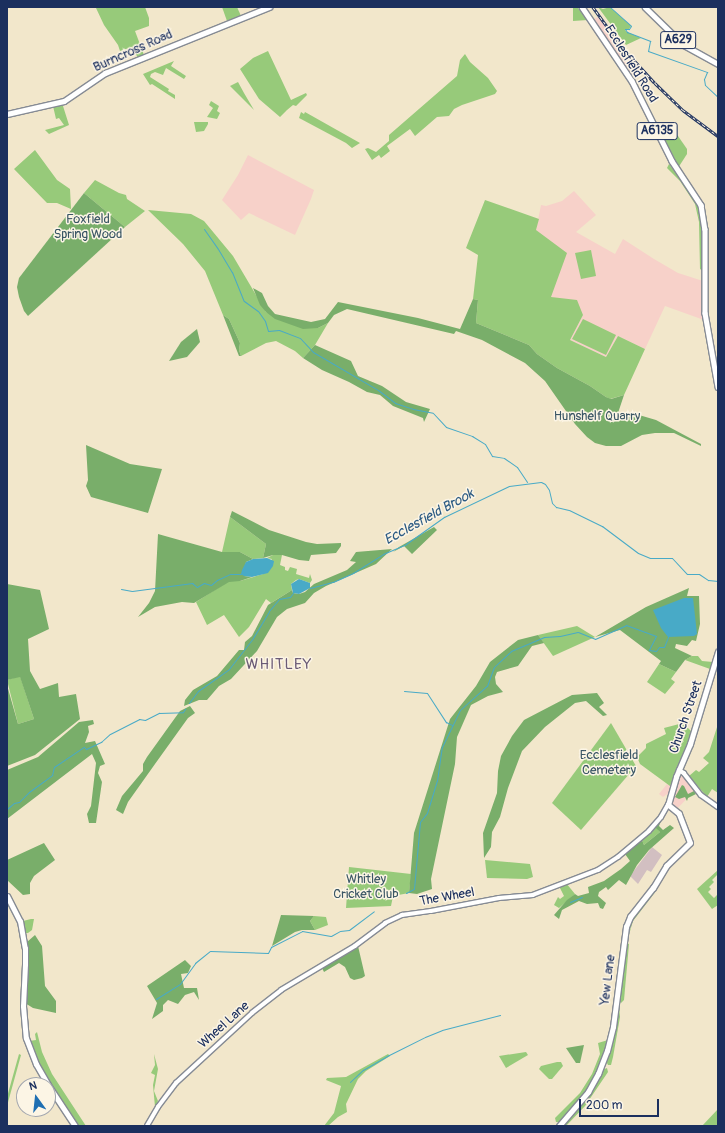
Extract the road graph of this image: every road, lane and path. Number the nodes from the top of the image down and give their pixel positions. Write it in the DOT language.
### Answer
graph roads {
  1 [pos="269,7"];
  2 [pos="582,7"];
  3 [pos="645,7"];
  4 [pos="718,64"];
  5 [pos="7,114"];
  6 [pos="718,387"];
  7 [pos="718,652"];
  8 [pos="715,672"];
  9 [pos="679,770"];
  10 [pos="668,805"];
  11 [pos="718,807"];
  12 [pos="7,896"];
  13 [pos="332,960"];
  14 [pos="43,1077"];
  15 [pos="56,1097"];
  16 [pos="75,1126"];
  17 [pos="147,1126"];
  18 [pos="559,1126"];
  1 -- 5 [label="main road, Burncross Road"];
  2 -- 6 [label="main road, Ecclesfield Road / A6135"];
  3 -- 4 [label="main road, A629"];
  7 -- 8 [label="main road, Church Street"];
  8 -- 9 [label="main road, Church Street"];
  9 -- 10 [label="main road, Church Street"];
  9 -- 11 [label="street"];
  10 -- 13 [label="street, The Wheel"];
  10 -- 18 [label="main road, Yew Lane"];
  12 -- 14 [label="highway"];
  13 -- 17 [label="street, Wheel Lane"];
  15 -- 16 [label="highway"];
}
